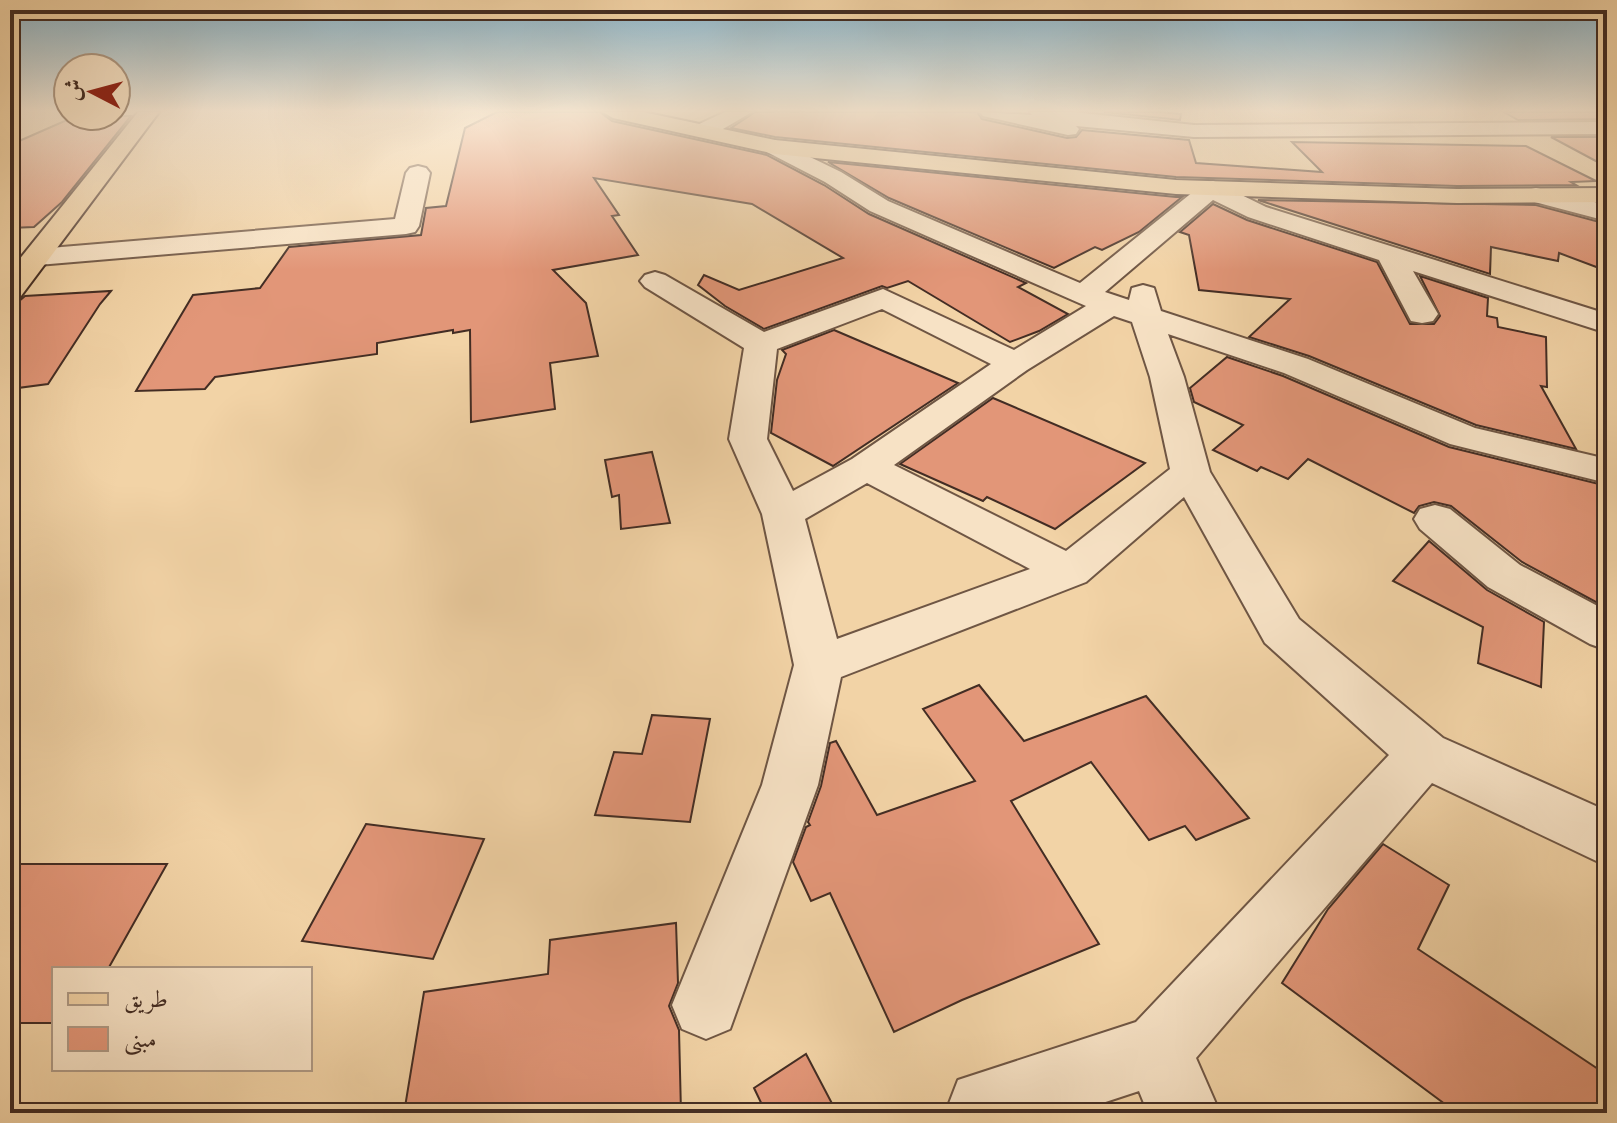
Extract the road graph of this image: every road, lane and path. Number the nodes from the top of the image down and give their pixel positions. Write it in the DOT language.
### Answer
graph roads {
  1 [pos="109,164"];
  2 [pos="809,164"];
  3 [pos="932,164"];
  4 [pos="418,173"];
  5 [pos="1213,188"];
  6 [pos="1536,195"];
  7 [pos="1607,195"];
  8 [pos="1607,213"];
  9 [pos="1138,252"];
  10 [pos="1390,255"];
  11 [pos="38,257"];
  12 [pos="655,281"];
  13 [pos="10,290"];
  14 [pos="1113,305"];
  15 [pos="1422,314"];
  16 [pos="1607,324"];
  17 [pos="761,344"];
  18 [pos="1015,363"];
  19 [pos="866,467"];
  20 [pos="1607,471"];
  21 [pos="1190,472"];
  22 [pos="783,514"];
  23 [pos="1435,519"];
  24 [pos="1070,571"];
  25 [pos="1607,632"];
  26 [pos="819,665"];
  27 [pos="1424,754"];
  28 [pos="1607,839"];
  29 [pos="706,1005"];
  30 [pos="1157,1050"];
  31 [pos="984,1106"];
  32 [pos="1184,1113"];
  1 -- 11 [label="main road"];
  2 -- 14 [label="street"];
  3 -- 5 [label="main road"];
  4 -- 11 [label="street"];
  5 -- 6 [label="main road"];
  5 -- 9 [label="street"];
  5 -- 10 [label="street"];
  6 -- 7 [label="main road"];
  6 -- 8 [label="street"];
  9 -- 14 [label="street"];
  9 -- 14 [label="street"];
  10 -- 15 [label="street"];
  10 -- 16 [label="street"];
  11 -- 13 [label="main road"];
  12 -- 17 [label="street"];
  14 -- 18 [label="street"];
  14 -- 20 [label="street"];
  14 -- 21 [label="street"];
  17 -- 18 [label="street"];
  17 -- 22 [label="street"];
  18 -- 19 [label="street"];
  19 -- 22 [label="street"];
  19 -- 24 [label="street"];
  21 -- 24 [label="street"];
  21 -- 27 [label="street"];
  22 -- 26 [label="street"];
  23 -- 25 [label="street"];
  24 -- 26 [label="street"];
  26 -- 29 [label="street"];
  27 -- 28 [label="street"];
  27 -- 30 [label="street"];
  30 -- 31 [label="street"];
  30 -- 32 [label="street"];
}
